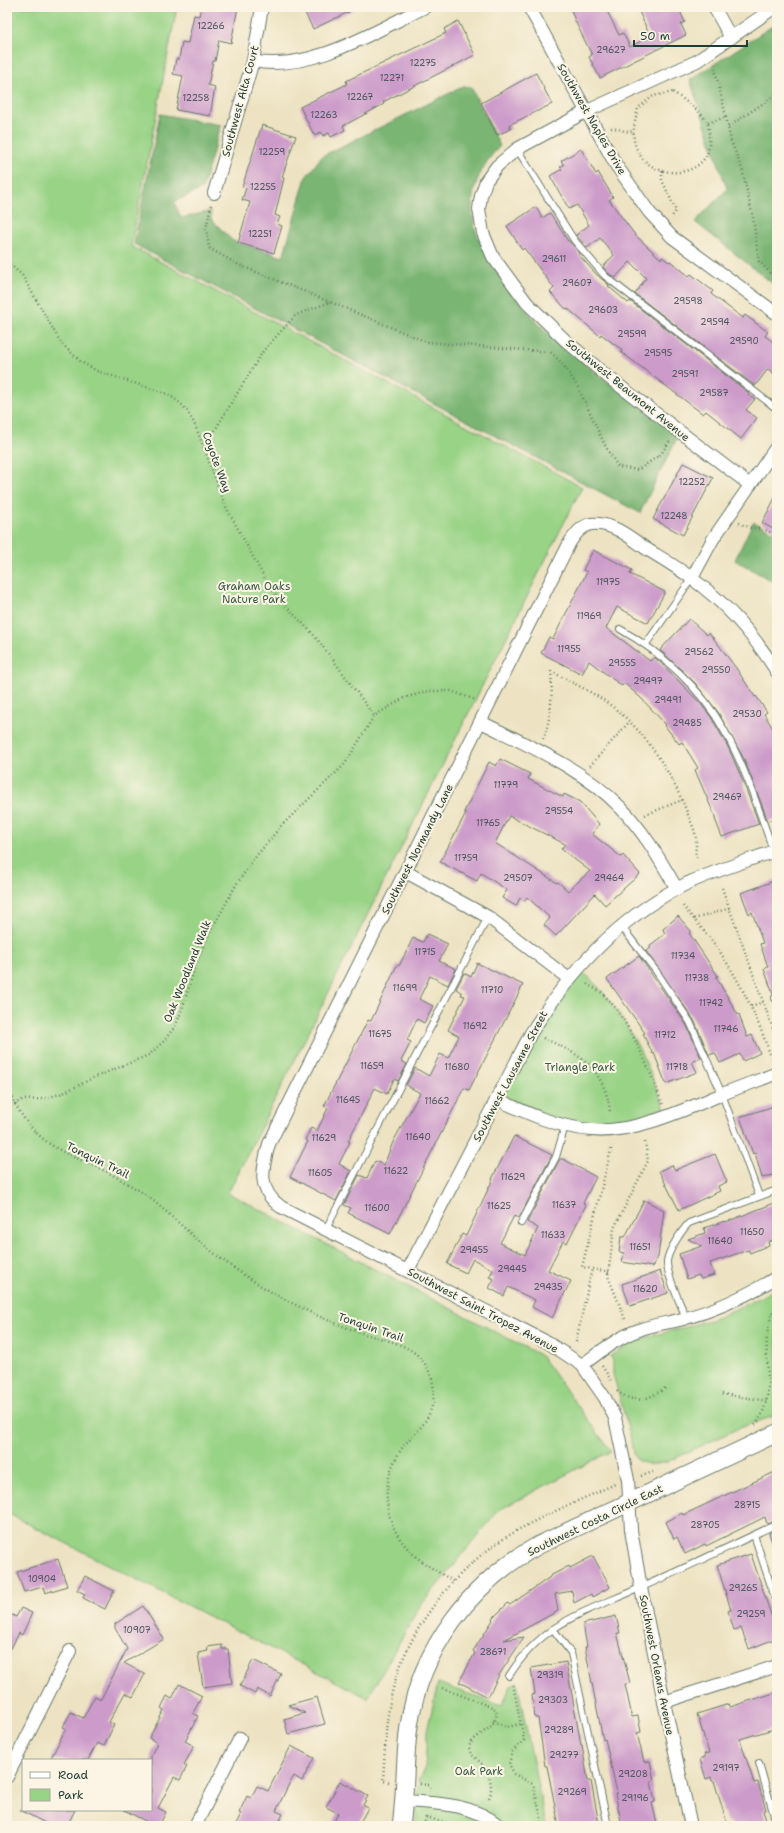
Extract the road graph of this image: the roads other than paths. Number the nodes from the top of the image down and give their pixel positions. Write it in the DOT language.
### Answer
graph roads {
  1 [pos="262,7"];
  2 [pos="425,7"];
  3 [pos="529,7"];
  4 [pos="714,7"];
  5 [pos="774,7"];
  6 [pos="731,38"];
  7 [pos="253,62"];
  8 [pos="587,111"];
  9 [pos="517,149"];
  10 [pos="214,193"];
  11 [pos="777,314"];
  12 [pos="777,409"];
  13 [pos="777,446"];
  14 [pos="750,485"];
  15 [pos="692,578"];
  16 [pos="620,629"];
  17 [pos="646,644"];
  18 [pos="777,672"];
  19 [pos="481,722"];
  20 [pos="776,854"];
  21 [pos="406,872"];
  22 [pos="677,889"];
  23 [pos="488,916"];
  24 [pos="621,926"];
  25 [pos="568,979"];
  26 [pos="777,1073"];
  27 [pos="722,1094"];
  28 [pos="497,1099"];
  29 [pos="565,1126"];
  30 [pos="262,1179"];
  31 [pos="777,1190"];
  32 [pos="759,1196"];
  33 [pos="521,1223"];
  34 [pos="326,1229"];
  35 [pos="408,1270"];
  36 [pos="777,1277"];
  37 [pos="686,1318"];
  38 [pos="582,1365"];
  39 [pos="777,1433"];
  40 [pos="630,1502"];
  41 [pos="777,1524"];
  42 [pos="754,1535"];
  43 [pos="641,1588"];
  44 [pos="777,1604"];
  45 [pos="553,1629"];
  46 [pos="70,1651"];
  47 [pos="777,1666"];
  48 [pos="508,1676"];
  49 [pos="664,1702"];
  50 [pos="240,1738"];
  51 [pos="759,1763"];
  52 [pos="7,1777"];
  53 [pos="404,1801"];
  54 [pos="195,1826"];
  55 [pos="401,1826"];
  56 [pos="500,1826"];
  57 [pos="608,1826"];
  58 [pos="691,1826"];
  59 [pos="777,1826"];
  1 -- 7 [label="street, Southwest Alta Court"];
  2 -- 7 [label="street"];
  3 -- 8 [label="street, Southwest Naples Drive"];
  4 -- 6 [label="street"];
  5 -- 6 [label="street, Southwest Beaumont Avenue"];
  6 -- 8 [label="street, Southwest Beaumont Avenue"];
  7 -- 10 [label="street, Southwest Alta Court"];
  8 -- 9 [label="street, Southwest Beaumont Avenue"];
  8 -- 11 [label="street, Southwest Naples Drive"];
  9 -- 12 [label="lane"];
  9 -- 14 [label="street, Southwest Beaumont Avenue"];
  13 -- 14 [label="street"];
  14 -- 15 [label="street"];
  15 -- 17 [label="lane"];
  15 -- 18 [label="street"];
  15 -- 19 [label="street, Southwest Normandy Lane"];
  16 -- 17 [label="lane"];
  17 -- 20 [label="lane"];
  19 -- 21 [label="street, Southwest Normandy Lane"];
  19 -- 22 [label="street"];
  20 -- 22 [label="street, Southwest Lausanne Street"];
  21 -- 23 [label="street"];
  21 -- 30 [label="street, Southwest Normandy Lane"];
  22 -- 24 [label="street, Southwest Lausanne Street"];
  23 -- 25 [label="street"];
  23 -- 34 [label="lane"];
  24 -- 25 [label="street, Southwest Lausanne Street"];
  24 -- 27 [label="lane"];
  25 -- 28 [label="street, Southwest Lausanne Street"];
  26 -- 27 [label="street"];
  27 -- 29 [label="street"];
  27 -- 32 [label="lane"];
  28 -- 29 [label="street"];
  28 -- 35 [label="street, Southwest Lausanne Street"];
  29 -- 33 [label="lane"];
  30 -- 34 [label="street, Southwest Saint Tropez Avenue"];
  31 -- 32 [label="lane"];
  32 -- 37 [label="lane"];
  34 -- 35 [label="street, Southwest Saint Tropez Avenue"];
  35 -- 38 [label="street, Southwest Saint Tropez Avenue"];
  36 -- 37 [label="street"];
  37 -- 38 [label="street"];
  38 -- 40 [label="street, Southwest Saint Tropez Avenue"];
  39 -- 40 [label="street, Southwest Costa Circle East"];
  40 -- 43 [label="street, Southwest Orleans Avenue"];
  40 -- 53 [label="street, Southwest Costa Circle East"];
  41 -- 42 [label="lane"];
  42 -- 43 [label="lane"];
  42 -- 44 [label="lane"];
  43 -- 45 [label="lane"];
  43 -- 49 [label="street, Southwest Orleans Avenue"];
  45 -- 48 [label="lane"];
  45 -- 57 [label="lane"];
  46 -- 52 [label="street"];
  47 -- 49 [label="street"];
  49 -- 58 [label="street, Southwest Orleans Avenue"];
  50 -- 54 [label="street"];
  51 -- 59 [label="lane"];
  53 -- 55 [label="street, Southwest Costa Circle East"];
  53 -- 56 [label="street"];
}
